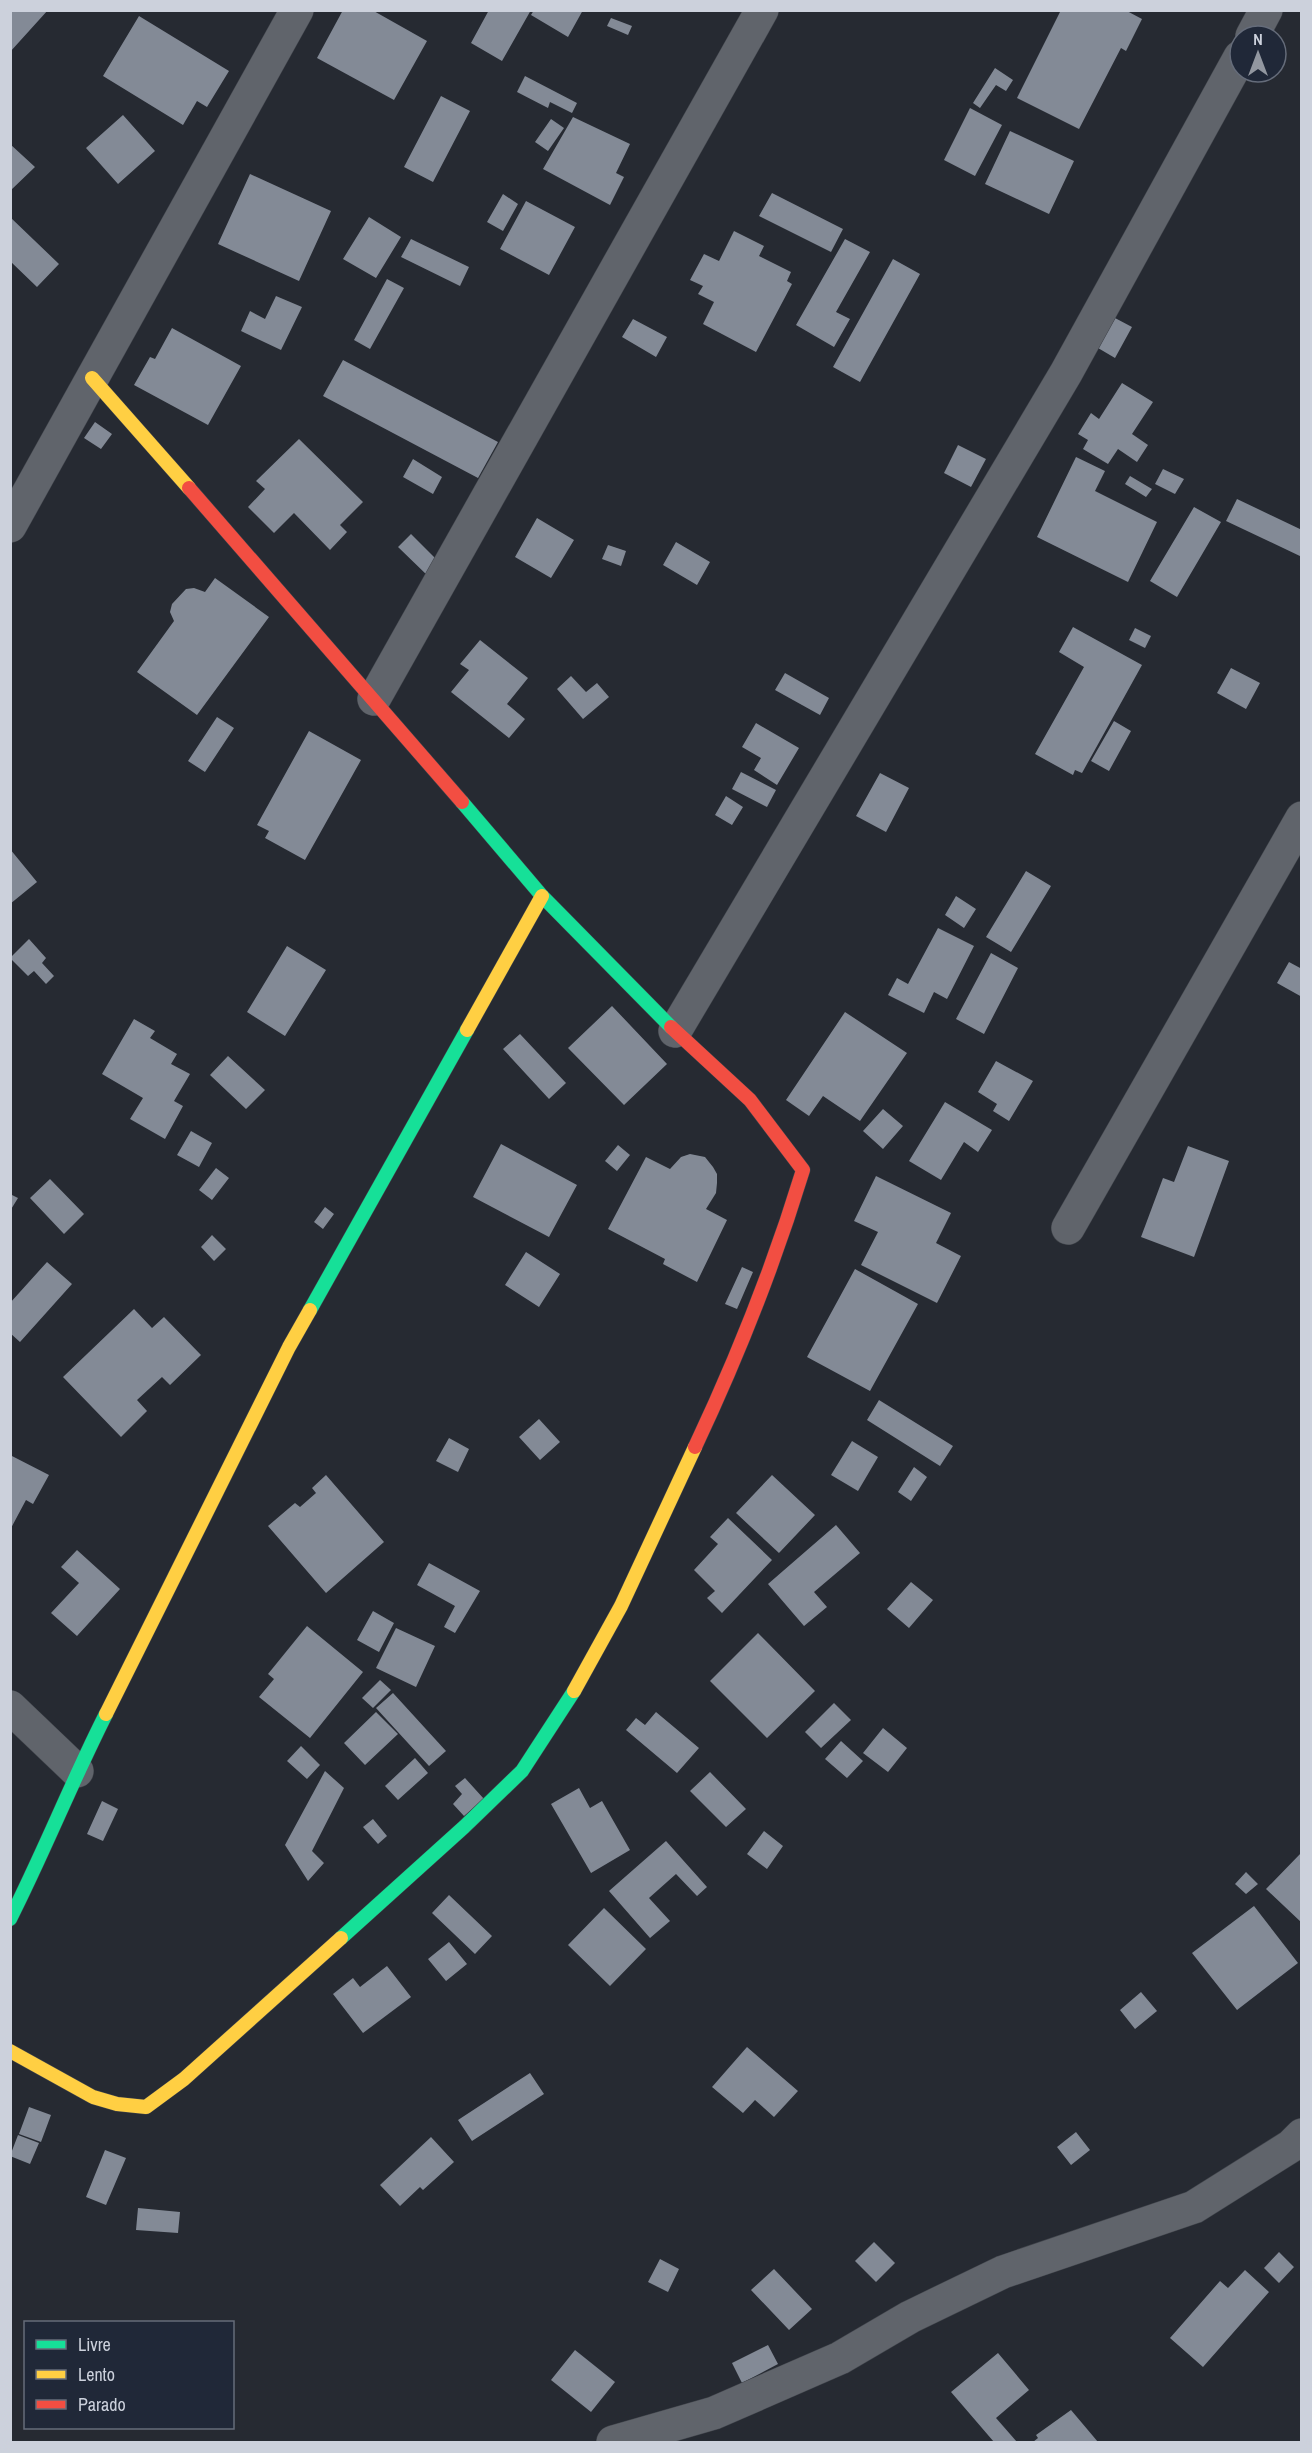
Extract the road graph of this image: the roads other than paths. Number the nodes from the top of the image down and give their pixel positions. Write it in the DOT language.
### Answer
graph roads {
  1 [pos="297,10"];
  2 [pos="762,10"];
  3 [pos="1266,10"];
  4 [pos="1258,24"];
  5 [pos="1228,79"];
  6 [pos="92,378"];
  7 [pos="10,526"];
  8 [pos="374,699"];
  9 [pos="1302,818"];
  10 [pos="542,896"];
  11 [pos="675,1031"];
  12 [pos="1068,1228"];
  13 [pos="10,1707"];
  14 [pos="77,1771"];
  15 [pos="10,1919"];
  16 [pos="10,2051"];
  17 [pos="1302,2135"];
  18 [pos="613,2442"];
  1 -- 6 [label="street"];
  2 -- 8 [label="street"];
  3 -- 4 [label="street"];
  5 -- 11 [label="street"];
  6 -- 7 [label="street"];
  6 -- 8 [label="street"];
  8 -- 10 [label="street"];
  9 -- 12 [label="street"];
  10 -- 11 [label="street"];
  10 -- 14 [label="street"];
  11 -- 16 [label="street"];
  13 -- 14 [label="street"];
  14 -- 15 [label="street"];
  17 -- 18 [label="street"];
}
